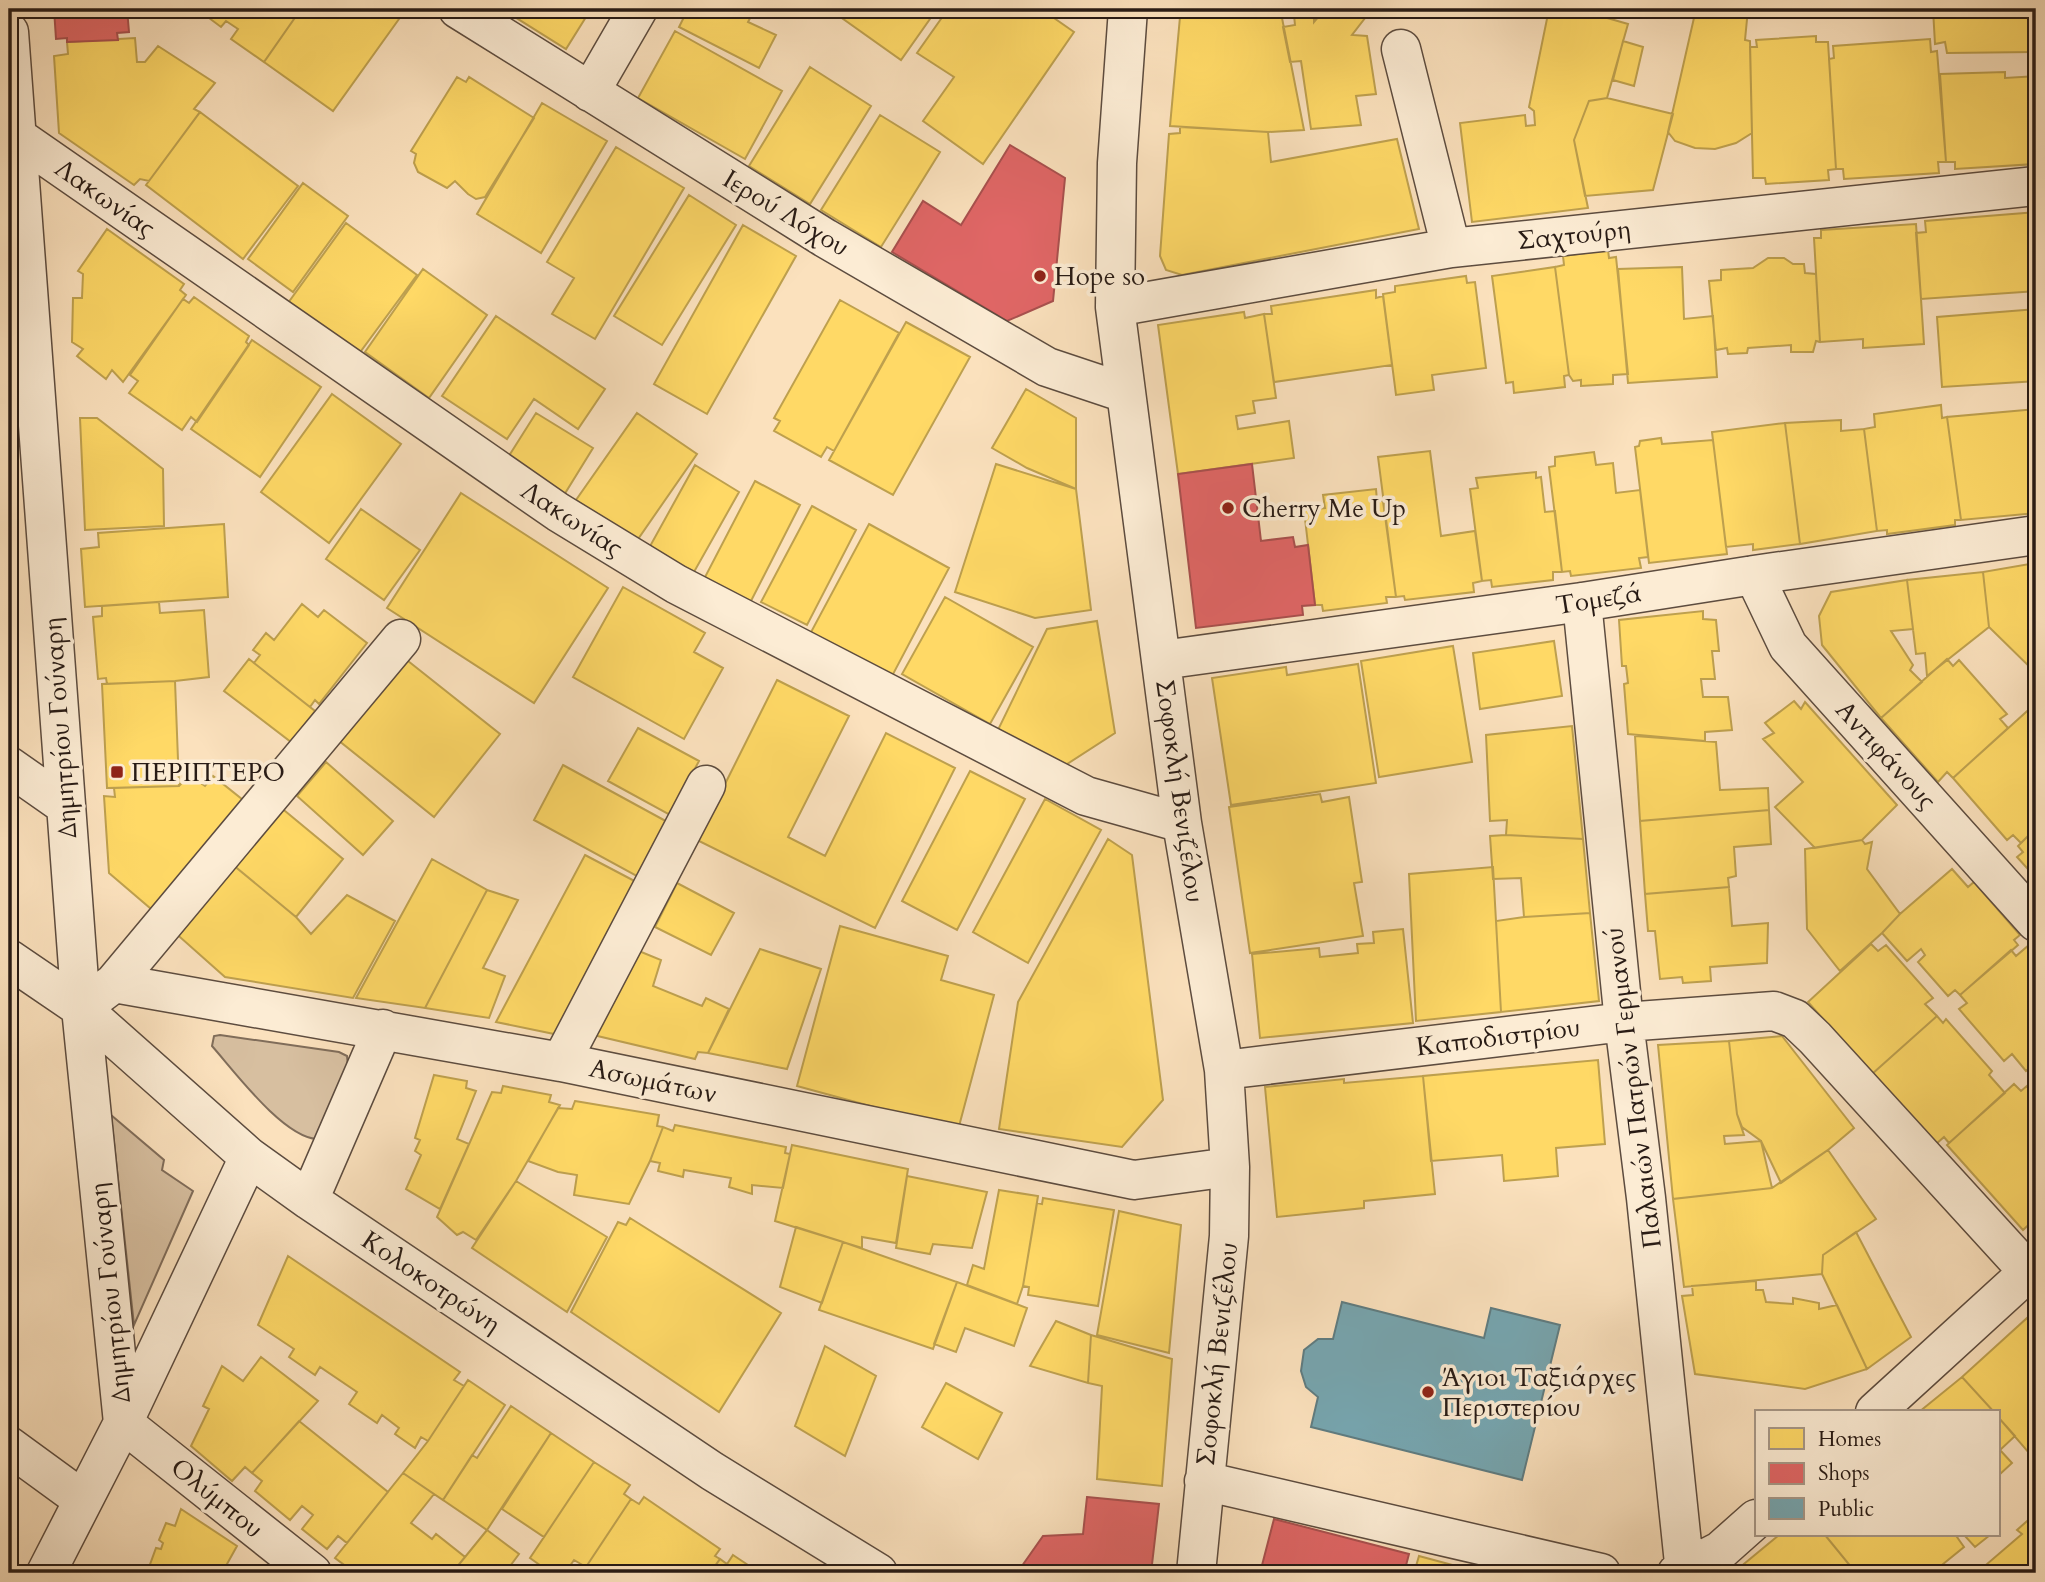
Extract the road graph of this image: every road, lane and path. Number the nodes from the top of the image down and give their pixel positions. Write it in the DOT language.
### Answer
graph roads {
  1 [pos="458,9"];
  2 [pos="638,9"];
  3 [pos="1122,12"];
  4 [pos="9,32"];
  5 [pos="1401,49"];
  6 [pos="590,92"];
  7 [pos="13,134"];
  8 [pos="2036,186"];
  9 [pos="1451,248"];
  10 [pos="1115,307"];
  11 [pos="1125,393"];
  12 [pos="2036,535"];
  13 [pos="1754,575"];
  14 [pos="1582,603"];
  15 [pos="401,639"];
  16 [pos="1162,660"];
  17 [pos="9,766"];
  18 [pos="706,785"];
  19 [pos="66,806"];
  20 [pos="1182,824"];
  21 [pos="2036,922"];
  22 [pos="9,959"];
  23 [pos="114,983"];
  24 [pos="81,1008"];
  25 [pos="1624,1022"];
  26 [pos="383,1029"];
  27 [pos="561,1062"];
  28 [pos="1224,1070"];
  29 [pos="249,1157"];
  30 [pos="1230,1167"];
  31 [pos="309,1200"];
  32 [pos="2034,1272"];
  33 [pos="1877,1410"];
  34 [pos="123,1423"];
  35 [pos="9,1446"];
  36 [pos="1204,1481"];
  37 [pos="83,1500"];
  38 [pos="1755,1520"];
  39 [pos="1682,1572"];
  40 [pos="46,1573"];
  41 [pos="312,1573"];
  42 [pos="878,1573"];
  43 [pos="1196,1573"];
  44 [pos="1601,1573"];
  1 -- 6 [label="street, Ιερού Λόχου"];
  2 -- 6 [label="street"];
  3 -- 10 [label="street, Σοφοκλή Βενιζέλου"];
  4 -- 7 [label="street, Δημητρίου Γούναρη"];
  5 -- 9 [label="street"];
  6 -- 11 [label="street, Ιερού Λόχου"];
  7 -- 19 [label="street, Δημητρίου Γούναρη"];
  7 -- 20 [label="street, Λακωνίας"];
  8 -- 9 [label="street, Σαχτούρη"];
  9 -- 10 [label="street, Σαχτούρη"];
  10 -- 11 [label="street, Σοφοκλή Βενιζέλου"];
  11 -- 16 [label="street, Σοφοκλή Βενιζέλου"];
  12 -- 13 [label="street, Τομεζά"];
  13 -- 14 [label="street, Τομεζά"];
  13 -- 21 [label="street, Αντιφάνους"];
  14 -- 16 [label="street, Τομεζά"];
  14 -- 25 [label="street, Παλαιών Πατρών Γερμανού"];
  15 -- 23 [label="street"];
  16 -- 20 [label="street, Σοφοκλή Βενιζέλου"];
  17 -- 19 [label="street"];
  18 -- 27 [label="street"];
  19 -- 24 [label="street, Δημητρίου Γούναρη"];
  20 -- 28 [label="street, Σοφοκλή Βενιζέλου"];
  22 -- 24 [label="street, Κολοκοτρώνη"];
  23 -- 24 [label="street"];
  23 -- 26 [label="street, Ασωμάτων"];
  24 -- 29 [label="street, Κολοκοτρώνη"];
  24 -- 34 [label="street, Δημητρίου Γούναρη"];
  25 -- 28 [label="street, Καποδιστρίου"];
  25 -- 32 [label="street, Καποδιστρίου"];
  25 -- 39 [label="street, Παλαιών Πατρών Γερμανού"];
  26 -- 27 [label="street, Ασωμάτων"];
  26 -- 31 [label="street"];
  27 -- 30 [label="street, Ασωμάτων"];
  28 -- 30 [label="street, Σοφοκλή Βενιζέλου"];
  29 -- 31 [label="street, Κολοκοτρώνη"];
  29 -- 34 [label="street, Δημητρίου Γούναρη"];
  30 -- 36 [label="street, Σοφοκλή Βενιζέλου"];
  31 -- 42 [label="street, Κολοκοτρώνη"];
  32 -- 33 [label="street"];
  34 -- 37 [label="street, Δημητρίου Γούναρη"];
  34 -- 41 [label="street, Ολύμπου"];
  35 -- 37 [label="street"];
  36 -- 43 [label="street, Σοφοκλή Βενιζέλου"];
  36 -- 44 [label="street"];
  37 -- 40 [label="street, Δημητρίου Γούναρη"];
  38 -- 39 [label="street"];
}
